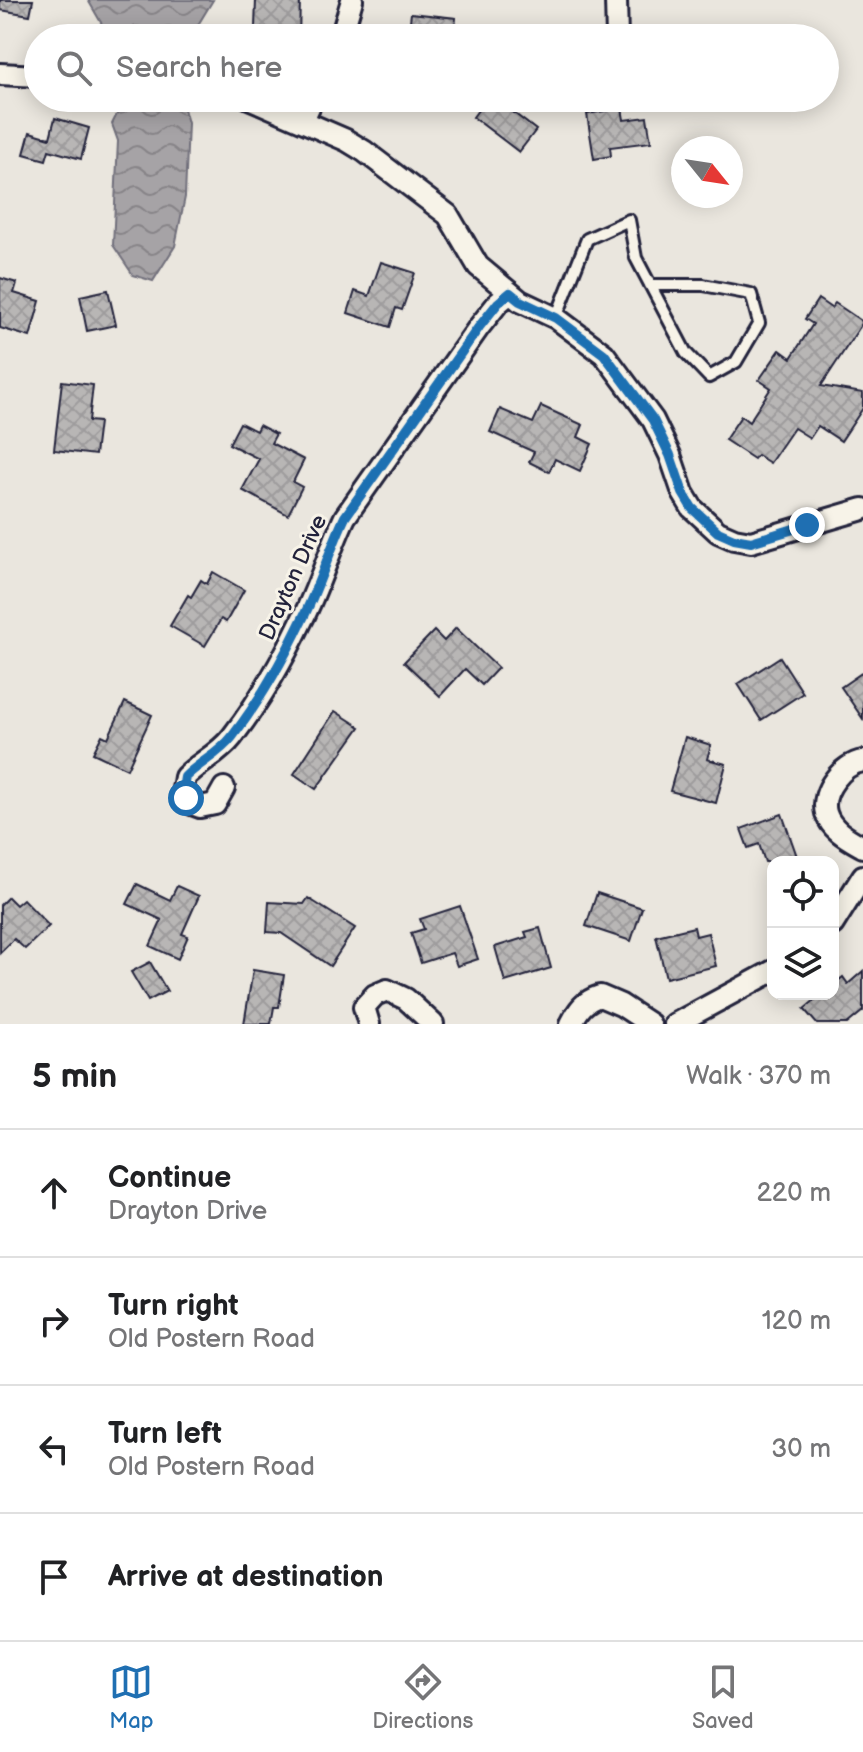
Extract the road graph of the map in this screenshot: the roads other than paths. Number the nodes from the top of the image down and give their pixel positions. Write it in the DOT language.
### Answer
graph roads {
  1 [pos="352,0"];
  2 [pos="616,0"];
  3 [pos="345,24"];
  4 [pos="617,24"];
  5 [pos="0,74"];
  6 [pos="24,75"];
  7 [pos="283,112"];
  8 [pos="307,112"];
  9 [pos="303,120"];
  10 [pos="650,285"];
  11 [pos="510,293"];
  12 [pos="556,318"];
  13 [pos="863,509"];
  14 [pos="863,761"];
  15 [pos="224,788"];
  16 [pos="863,847"];
  17 [pos="863,876"];
  18 [pos="839,914"];
  19 [pos="767,974"];
  20 [pos="369,1024"];
  21 [pos="433,1024"];
  22 [pos="571,1024"];
  23 [pos="650,1024"];
  24 [pos="675,1024"];
  1 -- 3 [label="street"];
  2 -- 4 [label="street"];
  5 -- 6 [label="street"];
  7 -- 9 [label="street"];
  8 -- 9 [label="street"];
  9 -- 11 [label="street"];
  10 -- 10 [label="lane"];
  10 -- 12 [label="lane"];
  11 -- 12 [label="street"];
  11 -- 15 [label="street, Drayton Drive"];
  12 -- 13 [label="street"];
  14 -- 16 [label="street"];
  17 -- 18 [label="street"];
  19 -- 24 [label="street"];
  20 -- 21 [label="street"];
  22 -- 23 [label="street"];
}
